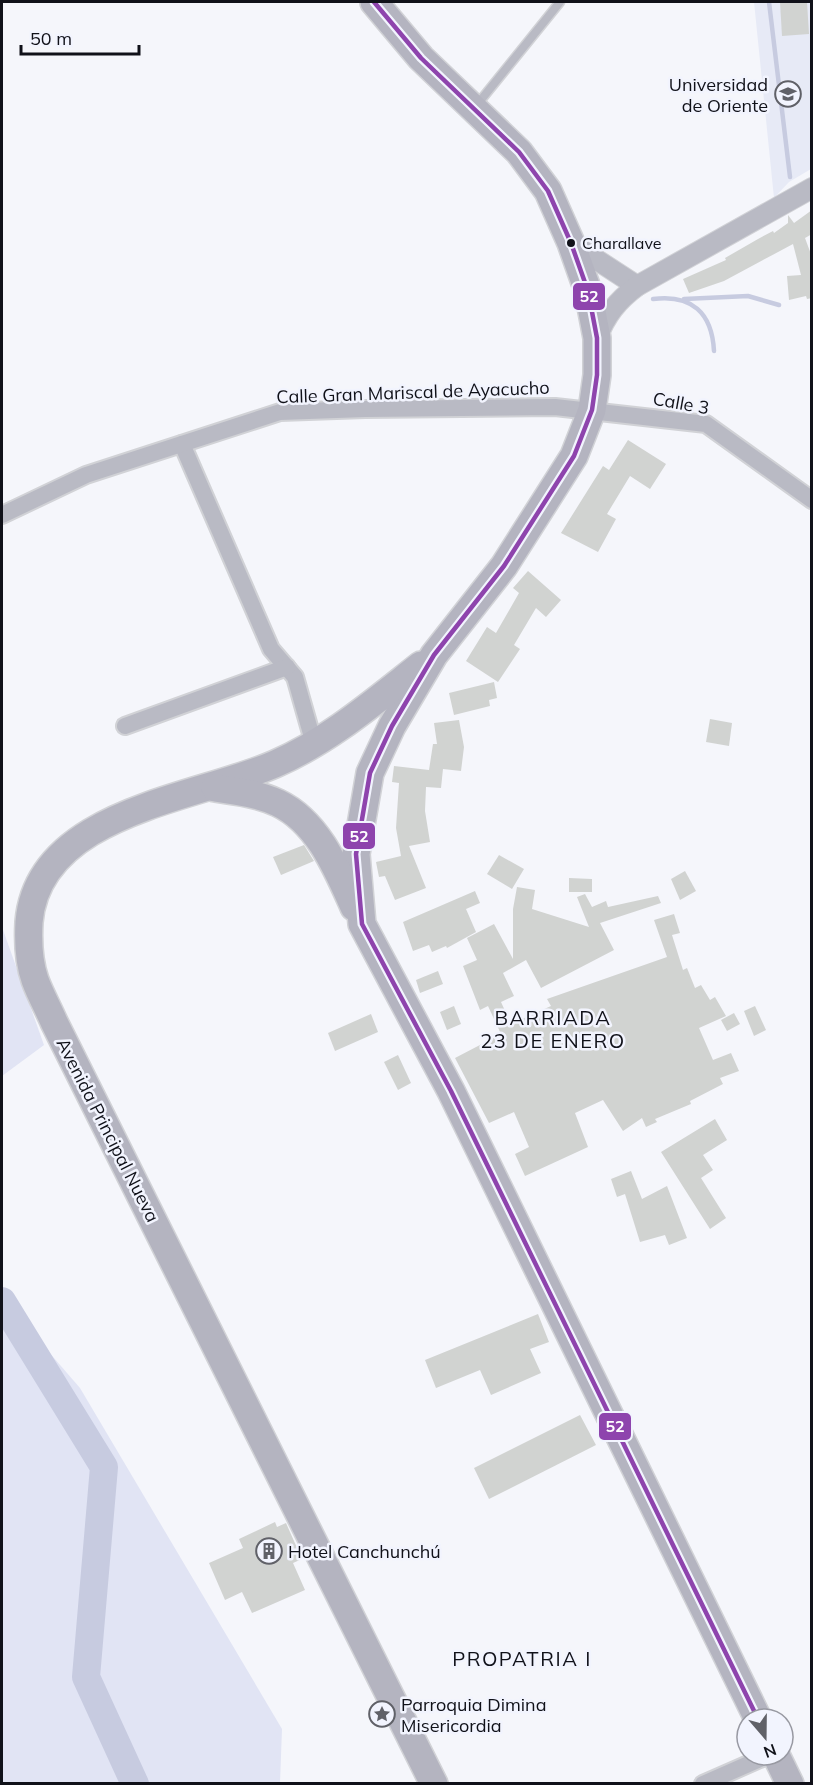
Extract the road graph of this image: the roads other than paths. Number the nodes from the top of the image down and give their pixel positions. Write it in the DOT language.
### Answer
graph roads {
  1 [pos="374,2"];
  2 [pos="560,2"];
  3 [pos="474,108"];
  4 [pos="812,188"];
  5 [pos="571,243"];
  6 [pos="637,286"];
  7 [pos="597,338"];
  8 [pos="592,410"];
  9 [pos="182,444"];
  10 [pos="812,500"];
  11 [pos="2,515"];
  12 [pos="434,655"];
  13 [pos="287,668"];
  14 [pos="125,726"];
  15 [pos="315,744"];
  16 [pos="214,788"];
  17 [pos="362,924"];
  18 [pos="752,1707"];
  19 [pos="742,1767"];
  20 [pos="782,1767"];
  21 [pos="434,1784"];
  22 [pos="703,1784"];
  23 [pos="790,1784"];
  1 -- 3 [label="highway"];
  2 -- 3 [label="lane"];
  3 -- 5 [label="highway"];
  4 -- 6 [label="street"];
  5 -- 6 [label="street"];
  5 -- 7 [label="highway"];
  6 -- 7 [label="street"];
  7 -- 8 [label="highway"];
  8 -- 9 [label="street, Calle Gran Mariscal de Ayacucho"];
  8 -- 10 [label="street, Calle 3"];
  8 -- 12 [label="highway"];
  9 -- 11 [label="street, Calle Gran Mariscal de Ayacucho"];
  9 -- 13 [label="street"];
  12 -- 15 [label="highway, Avenida Principal Nueva"];
  12 -- 17 [label="highway"];
  13 -- 14 [label="street"];
  13 -- 15 [label="street"];
  15 -- 16 [label="highway, Avenida Principal Nueva"];
  16 -- 17 [label="highway"];
  16 -- 21 [label="highway, Avenida Principal Nueva"];
  17 -- 18 [label="highway"];
  19 -- 22 [label="street"];
  20 -- 23 [label="highway"];
}
